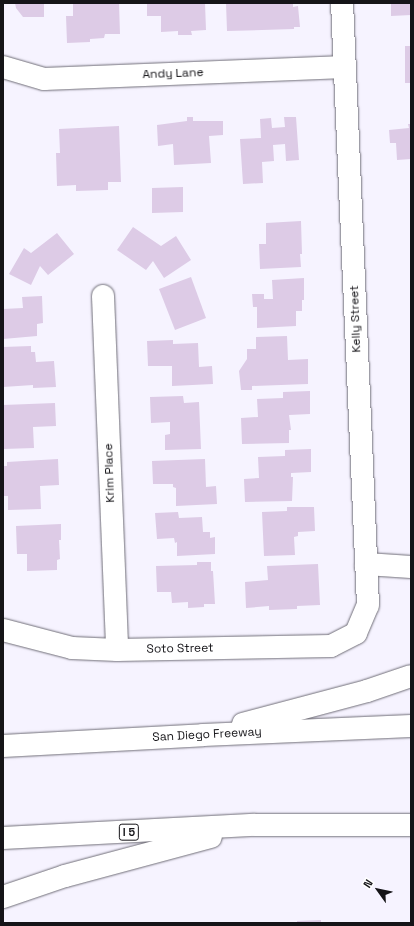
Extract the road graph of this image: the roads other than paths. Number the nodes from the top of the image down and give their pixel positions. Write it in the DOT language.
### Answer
graph roads {
  1 [pos="342,3"];
  2 [pos="3,67"];
  3 [pos="345,67"];
  4 [pos="103,296"];
  5 [pos="366,564"];
  6 [pos="411,567"];
  7 [pos="3,630"];
  8 [pos="356,633"];
  9 [pos="117,650"];
  10 [pos="411,676"];
  11 [pos="411,726"];
  12 [pos="203,734"];
  13 [pos="3,746"];
  14 [pos="255,825"];
  15 [pos="411,825"];
  16 [pos="3,838"];
  17 [pos="3,897"];
  1 -- 3 [label="main road, Kelly Street"];
  2 -- 3 [label="main road, Andy Lane"];
  3 -- 5 [label="main road, Kelly Street"];
  4 -- 9 [label="main road, Krim Place"];
  5 -- 6 [label="main road"];
  5 -- 8 [label="main road, Kelly Street"];
  7 -- 9 [label="main road, Soto Street"];
  8 -- 9 [label="main road, Soto Street"];
  10 -- 12 [label="main road"];
  11 -- 12 [label="main road, San Diego Freeway"];
  12 -- 13 [label="main road, San Diego Freeway"];
  14 -- 15 [label="main road, I 5"];
  14 -- 16 [label="main road, I 5"];
  14 -- 17 [label="main road"];
}
